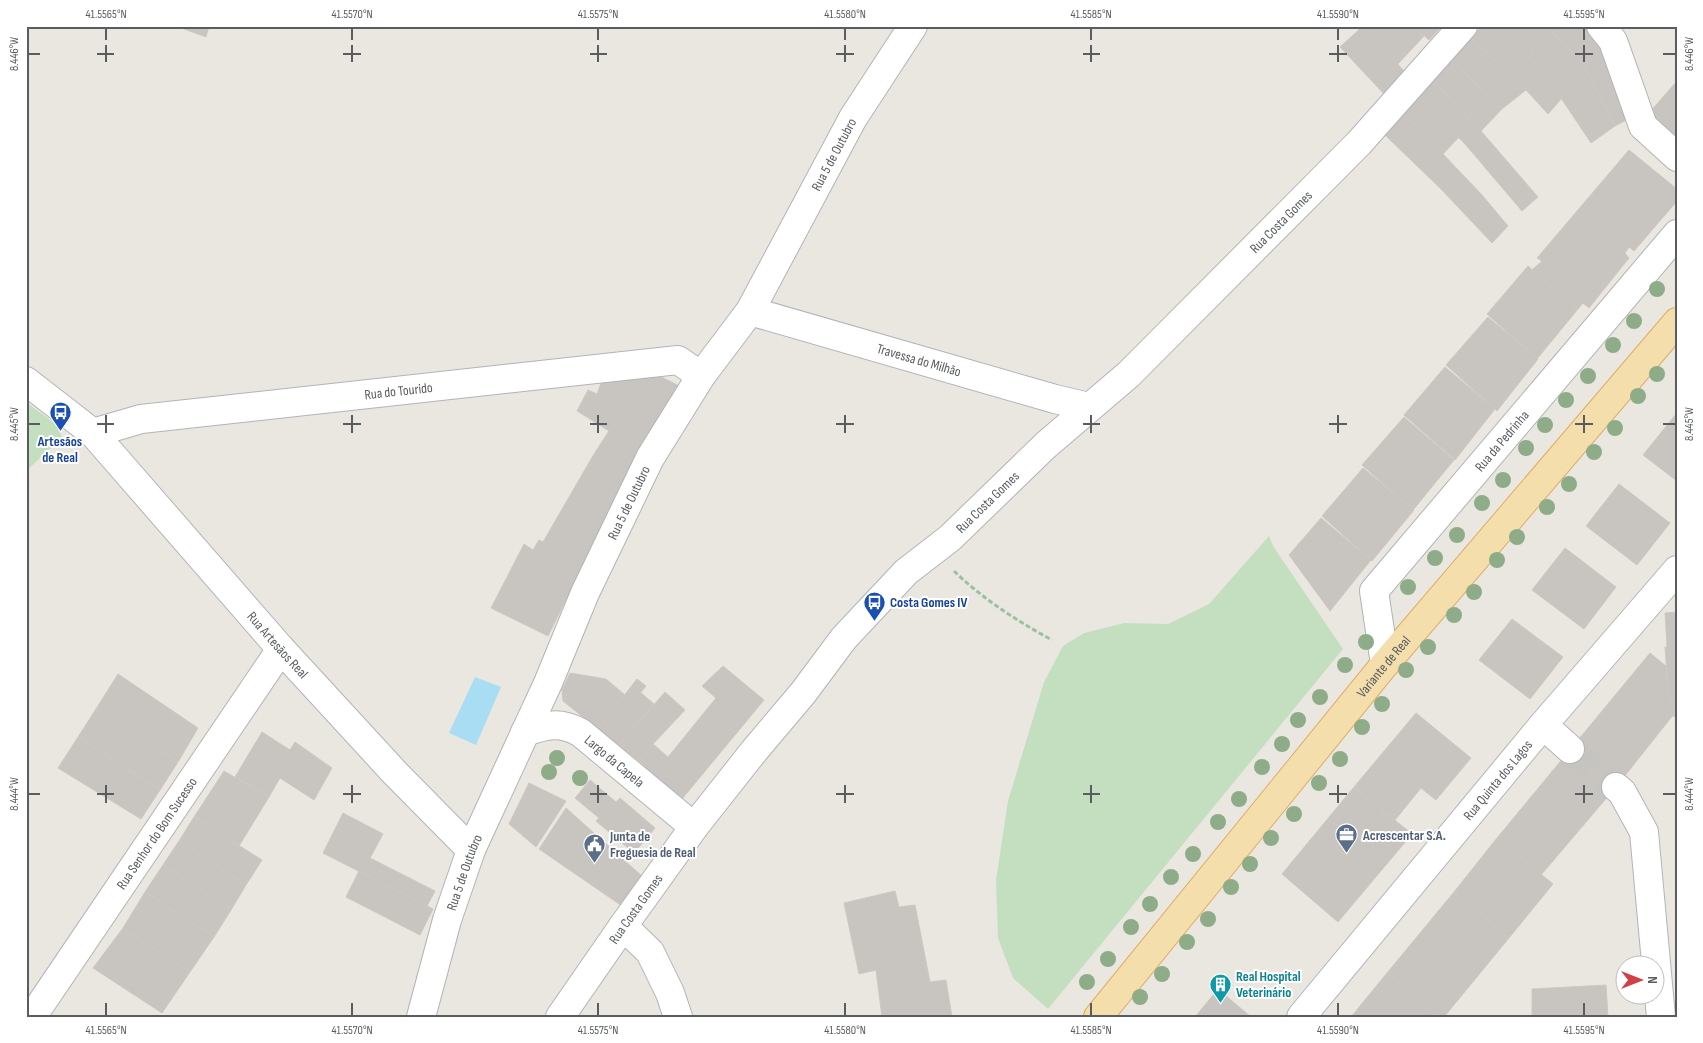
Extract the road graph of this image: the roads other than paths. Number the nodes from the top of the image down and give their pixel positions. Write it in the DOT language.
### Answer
graph roads {
  1 [pos="913,26"];
  2 [pos="1463,26"];
  3 [pos="1601,26"];
  4 [pos="1677,157"];
  5 [pos="1677,234"];
  6 [pos="750,311"];
  7 [pos="1677,322"];
  8 [pos="700,376"];
  9 [pos="26,381"];
  10 [pos="1089,407"];
  11 [pos="93,434"];
  12 [pos="1677,570"];
  13 [pos="281,649"];
  14 [pos="1385,664"];
  15 [pos="1543,725"];
  16 [pos="524,732"];
  17 [pos="1570,749"];
  18 [pos="1616,787"];
  19 [pos="694,827"];
  20 [pos="471,850"];
  21 [pos="623,926"];
  22 [pos="32,1017"];
  23 [pos="420,1017"];
  24 [pos="560,1017"];
  25 [pos="678,1017"];
  26 [pos="1098,1017"];
  27 [pos="1301,1017"];
  28 [pos="1661,1017"];
  1 -- 6 [label="street, Rua 5 de Outubro"];
  2 -- 10 [label="street, Rua Costa Gomes"];
  3 -- 4 [label="street"];
  5 -- 14 [label="street, Rua da Pedrinha"];
  6 -- 8 [label="street, Rua 5 de Outubro"];
  6 -- 10 [label="street, Travessa do Milhão"];
  7 -- 14 [label="main road, Variante de Real"];
  8 -- 11 [label="street, Rua do Tourido"];
  8 -- 16 [label="street, Rua 5 de Outubro"];
  9 -- 11 [label="street, Rua Artesãos Real"];
  10 -- 19 [label="street, Rua Costa Gomes"];
  11 -- 13 [label="street, Rua Artesãos Real"];
  12 -- 15 [label="street, Rua Quinta dos Lagos"];
  13 -- 20 [label="street, Rua Artesãos Real"];
  13 -- 22 [label="street, Rua Senhor do Bom Sucesso"];
  14 -- 26 [label="main road, Variante de Real"];
  15 -- 17 [label="street"];
  15 -- 27 [label="street, Rua Quinta dos Lagos"];
  16 -- 19 [label="street, Largo da Capela"];
  16 -- 20 [label="street, Rua 5 de Outubro"];
  18 -- 28 [label="street"];
  19 -- 21 [label="street, Rua Costa Gomes"];
  20 -- 23 [label="street, Rua 5 de Outubro"];
  21 -- 24 [label="street, Rua Costa Gomes"];
  21 -- 25 [label="street"];
}
